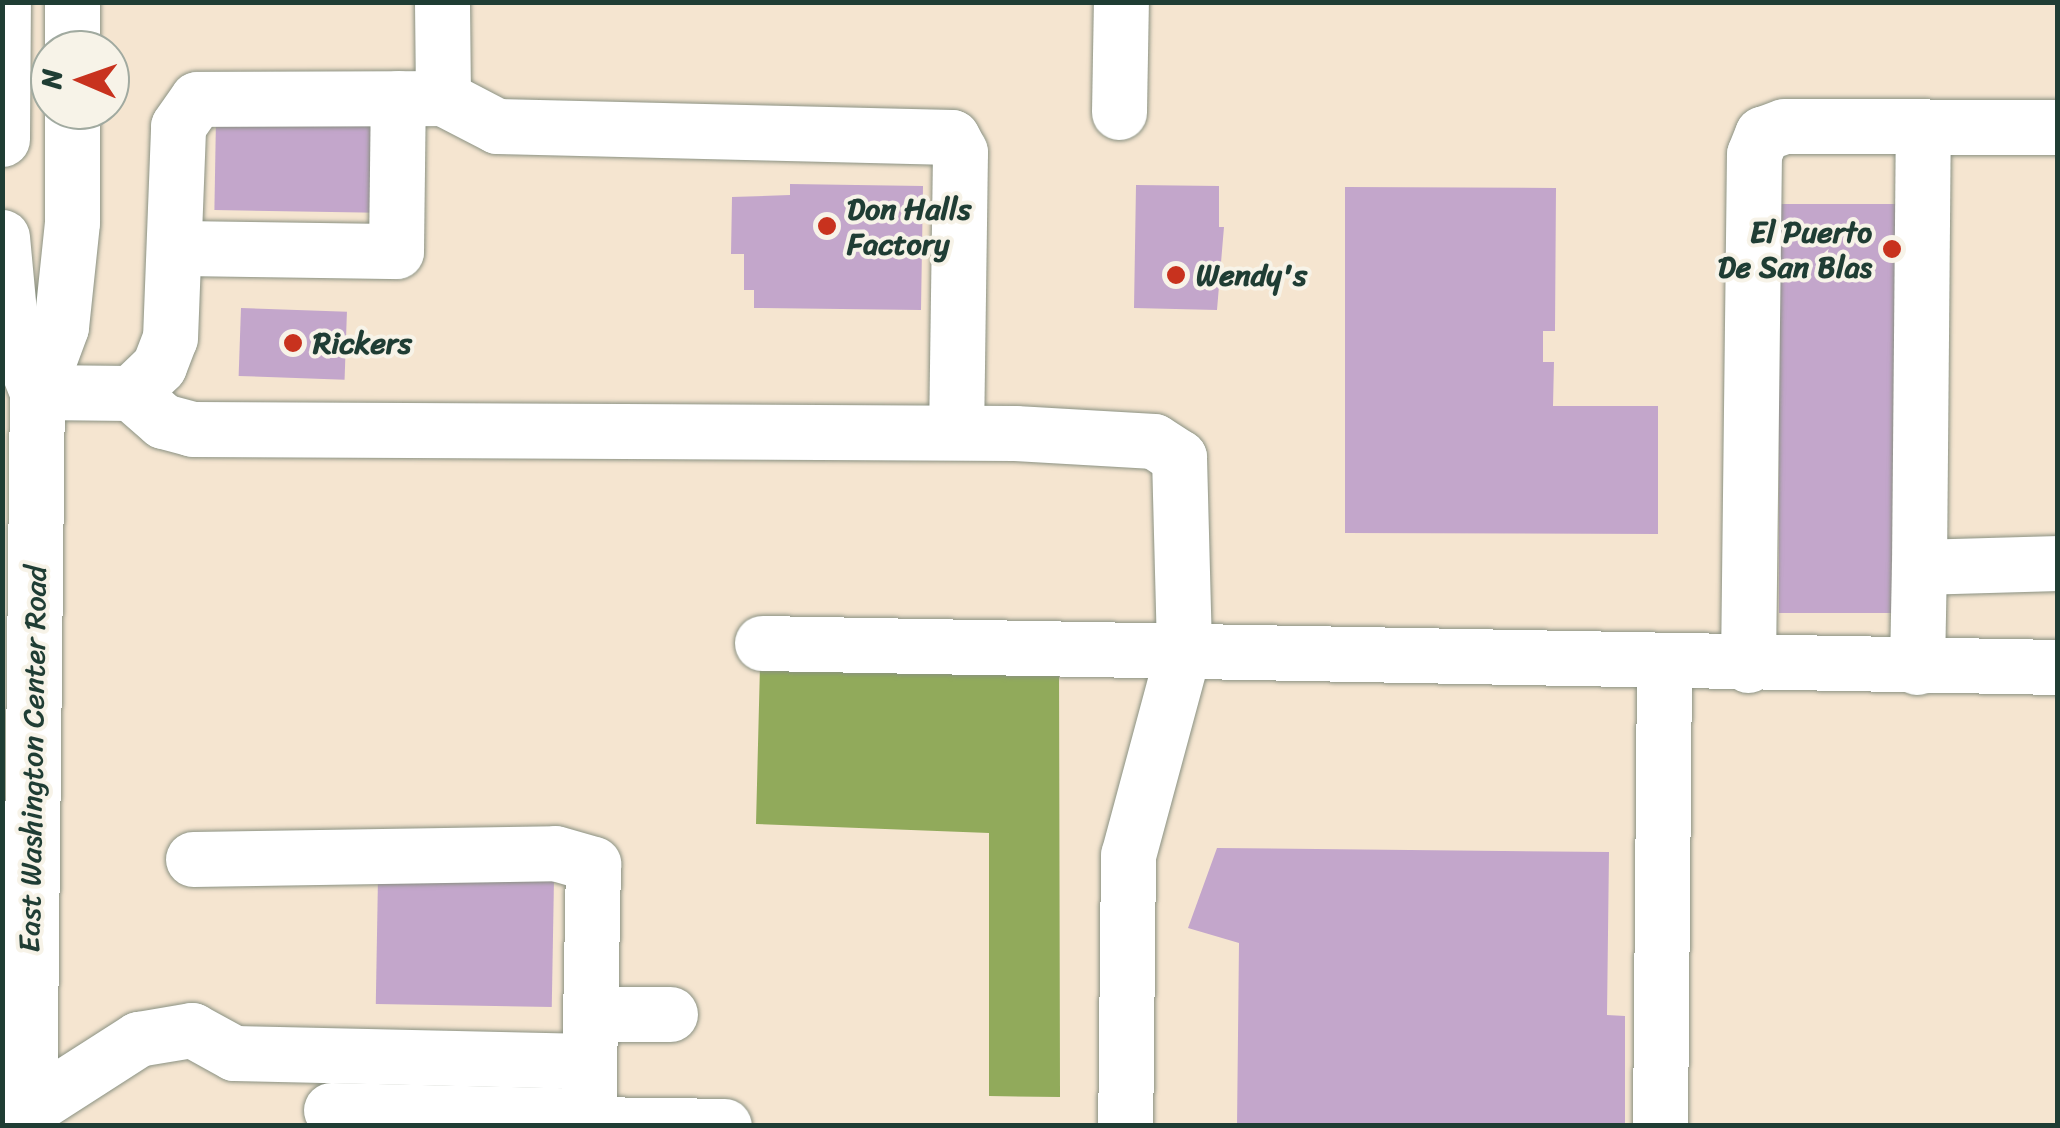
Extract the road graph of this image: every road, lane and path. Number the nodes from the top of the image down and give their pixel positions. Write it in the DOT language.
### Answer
graph roads {
  1 [pos="3,2"];
  2 [pos="72,2"];
  3 [pos="442,2"];
  4 [pos="1121,2"];
  5 [pos="72,30"];
  6 [pos="420,98"];
  7 [pos="3,106"];
  8 [pos="1119,112"];
  9 [pos="2058,127"];
  10 [pos="1923,128"];
  11 [pos="72,130"];
  12 [pos="2,140"];
  13 [pos="2,237"];
  14 [pos="174,248"];
  15 [pos="38,392"];
  16 [pos="131,393"];
  17 [pos="956,432"];
  18 [pos="2058,563"];
  19 [pos="1919,566"];
  20 [pos="19,608"];
  21 [pos="762,643"];
  22 [pos="1184,648"];
  23 [pos="1664,663"];
  24 [pos="1748,665"];
  25 [pos="2058,666"];
  26 [pos="1918,667"];
  27 [pos="18,854"];
  28 [pos="193,859"];
  29 [pos="670,1014"];
  30 [pos="590,1037"];
  31 [pos="331,1110"];
  32 [pos="29,1117"];
  33 [pos="589,1122"];
  34 [pos="699,1125"];
  35 [pos="724,1126"];
  36 [pos="1125,1126"];
  37 [pos="1660,1126"];
  1 -- 7 [label="main road"];
  2 -- 5 [label="main road"];
  3 -- 6 [label="main road"];
  4 -- 8 [label="main road"];
  6 -- 14 [label="main road"];
  6 -- 14 [label="main road"];
  6 -- 17 [label="main road"];
  7 -- 12 [label="main road"];
  9 -- 10 [label="main road"];
  10 -- 19 [label="main road"];
  10 -- 24 [label="main road"];
  11 -- 15 [label="main road, East Washington Center Road"];
  13 -- 15 [label="main road, East Washington Center Road"];
  14 -- 16 [label="main road"];
  15 -- 16 [label="main road"];
  15 -- 20 [label="main road, East Washington Center Road"];
  16 -- 17 [label="main road"];
  17 -- 22 [label="main road"];
  18 -- 19 [label="main road"];
  19 -- 26 [label="main road"];
  20 -- 27 [label="main road, East Washington Center Road"];
  21 -- 22 [label="main road"];
  22 -- 23 [label="main road"];
  22 -- 36 [label="main road"];
  23 -- 24 [label="main road"];
  23 -- 37 [label="main road"];
  24 -- 26 [label="main road"];
  25 -- 26 [label="main road"];
  27 -- 32 [label="main road, East Washington Center Road"];
  28 -- 30 [label="main road"];
  29 -- 30 [label="main road"];
  30 -- 32 [label="main road"];
  30 -- 33 [label="main road"];
  31 -- 33 [label="main road"];
  33 -- 34 [label="main road"];
  34 -- 35 [label="main road"];
}
